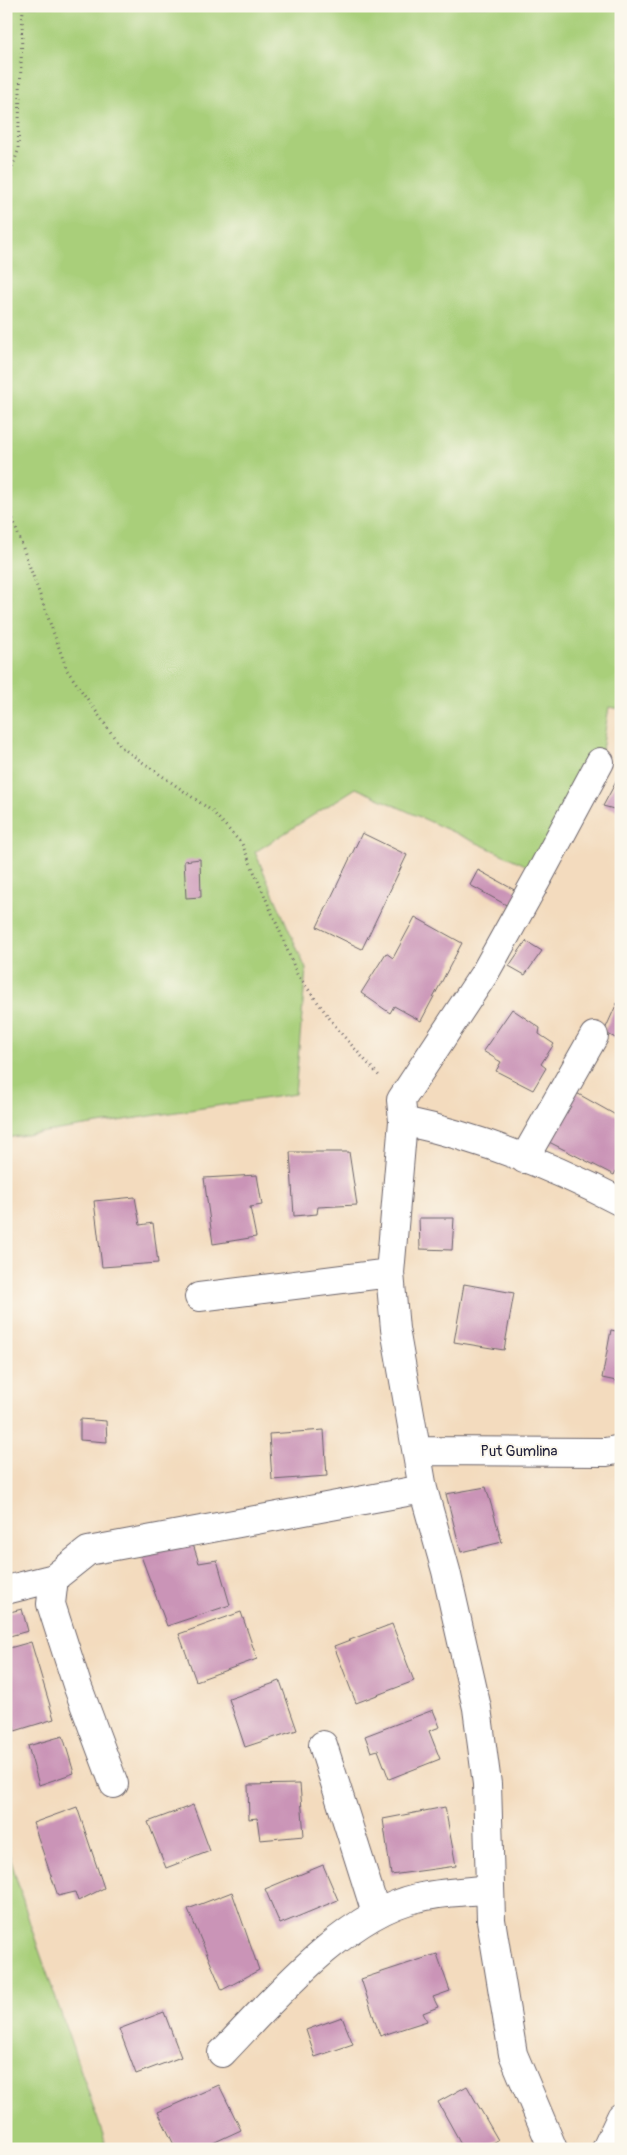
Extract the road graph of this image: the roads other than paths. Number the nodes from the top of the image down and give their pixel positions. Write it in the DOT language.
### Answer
graph roads {
  1 [pos="600,762"];
  2 [pos="594,1036"];
  3 [pos="402,1111"];
  4 [pos="524,1159"];
  5 [pos="621,1202"];
  6 [pos="390,1273"];
  7 [pos="199,1297"];
  8 [pos="621,1449"];
  9 [pos="416,1451"];
  10 [pos="423,1489"];
  11 [pos="54,1578"];
  12 [pos="6,1590"];
  13 [pos="323,1745"];
  14 [pos="114,1784"];
  15 [pos="490,1889"];
  16 [pos="376,1913"];
  17 [pos="222,2053"];
  18 [pos="621,2117"];
  19 [pos="552,2149"];
  20 [pos="606,2149"];
  1 -- 3 [label="street"];
  2 -- 4 [label="street"];
  3 -- 4 [label="street"];
  3 -- 6 [label="street"];
  4 -- 5 [label="street"];
  6 -- 7 [label="street"];
  6 -- 9 [label="street"];
  8 -- 9 [label="street, Put Gumlina"];
  9 -- 10 [label="street"];
  10 -- 11 [label="street"];
  10 -- 15 [label="street"];
  11 -- 12 [label="street"];
  11 -- 14 [label="street"];
  13 -- 16 [label="street"];
  15 -- 16 [label="street"];
  15 -- 19 [label="street"];
  16 -- 17 [label="street"];
  18 -- 20 [label="street"];
}
